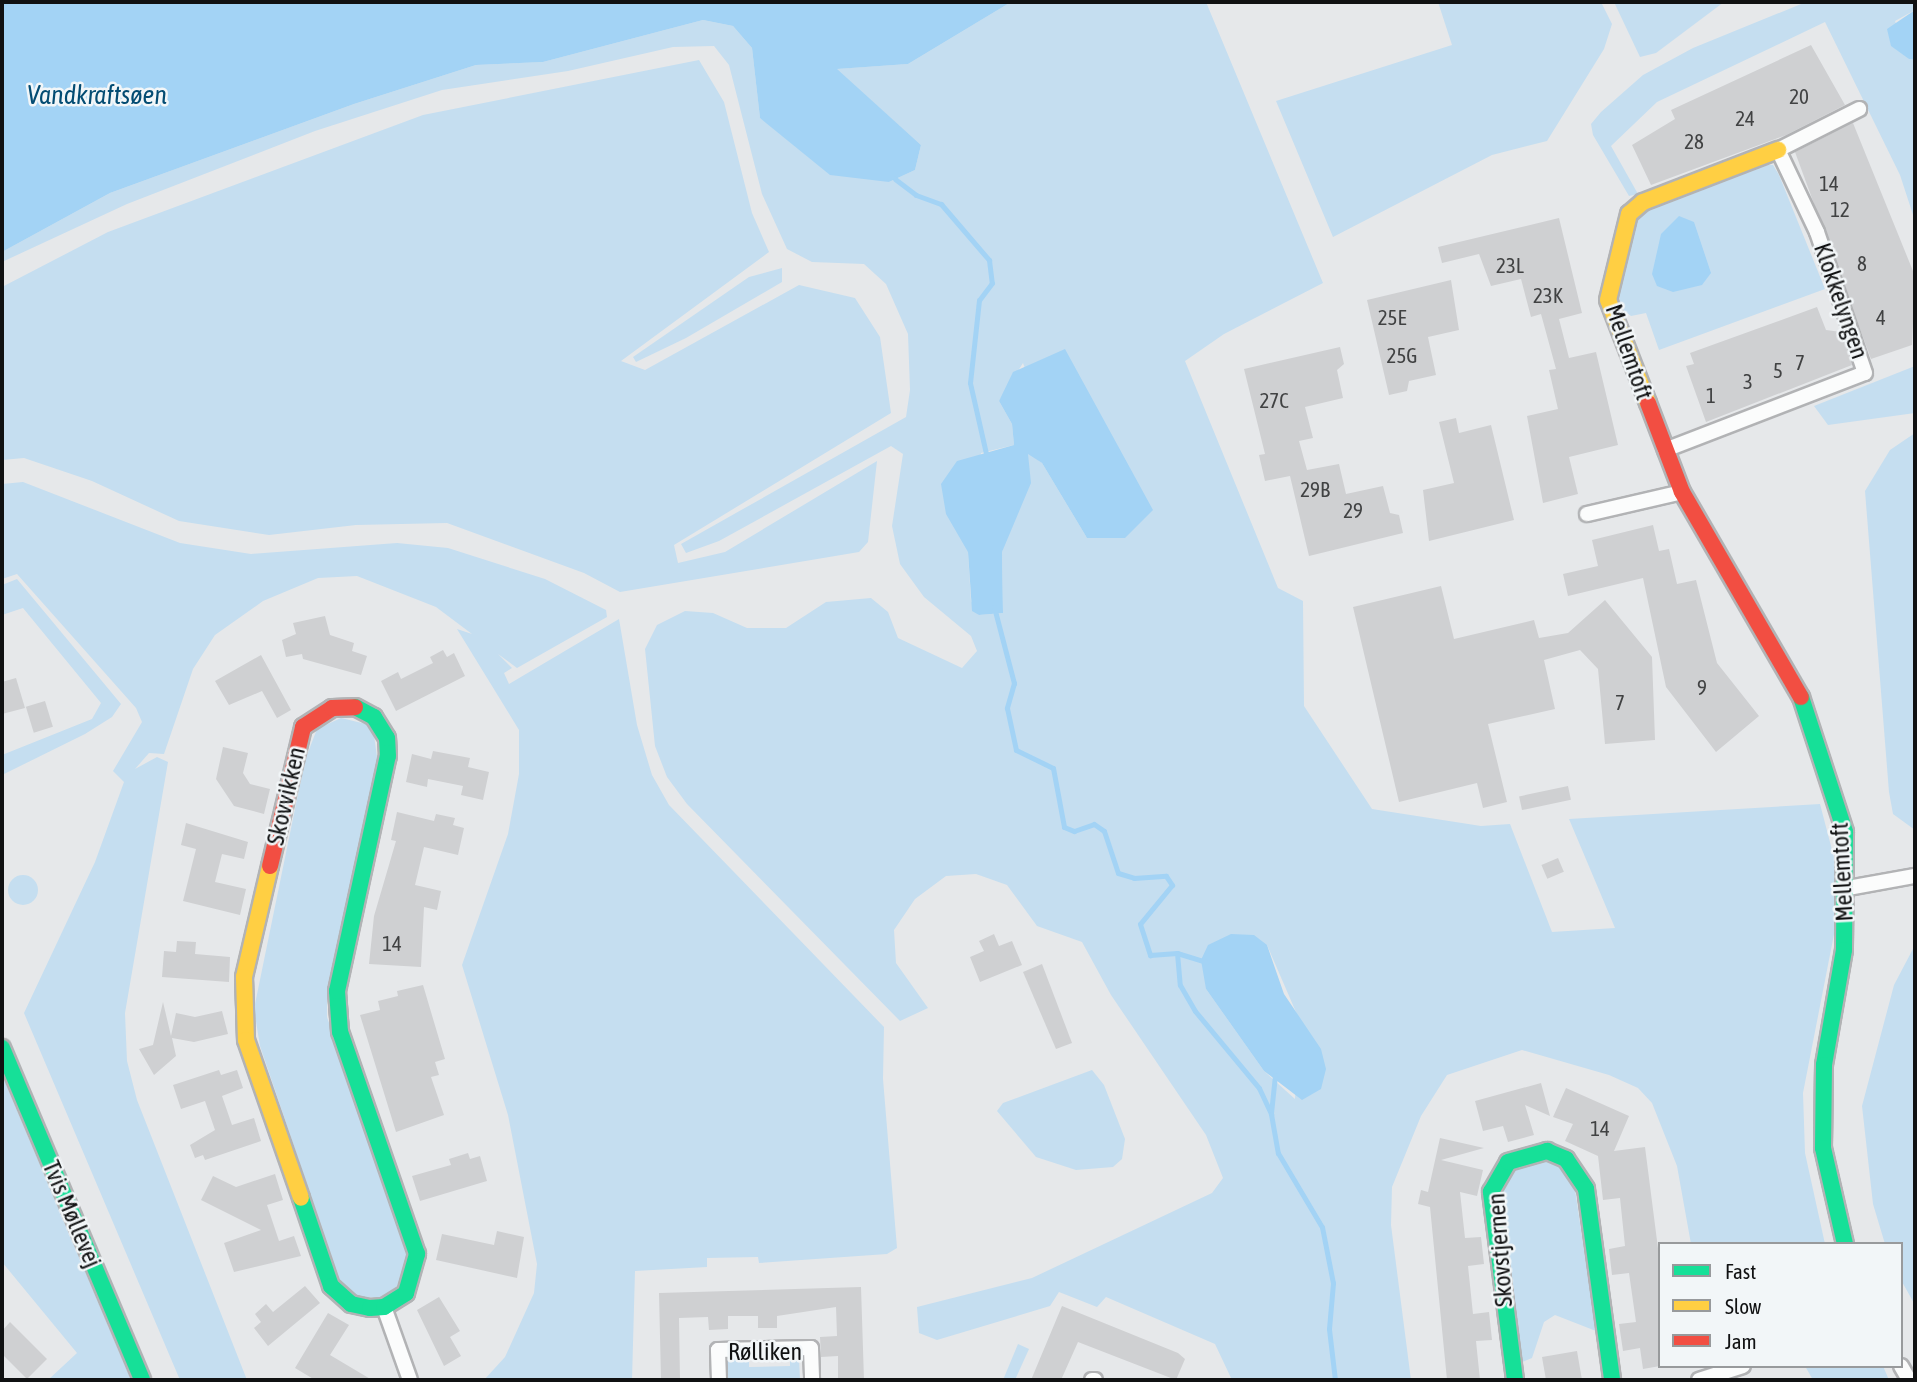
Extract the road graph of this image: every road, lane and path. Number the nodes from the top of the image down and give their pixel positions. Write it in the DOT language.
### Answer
graph roads {
  1 [pos="1859,109"];
  2 [pos="1778,150"];
  3 [pos="1665,450"];
  4 [pos="1682,492"];
  5 [pos="1587,514"];
  6 [pos="1915,876"];
  7 [pos="1848,888"];
  8 [pos="2,1048"];
  9 [pos="1845,1242"];
  10 [pos="384,1307"];
  11 [pos="1737,1368"];
  12 [pos="142,1380"];
  13 [pos="410,1380"];
  14 [pos="719,1380"];
  15 [pos="812,1380"];
  16 [pos="1515,1380"];
  17 [pos="1612,1380"];
  18 [pos="1699,1380"];
  1 -- 2 [label="street"];
  2 -- 3 [label="street, Mellemtoft"];
  2 -- 3 [label="street, Klokkelyngen"];
  3 -- 4 [label="street, Mellemtoft"];
  4 -- 5 [label="street"];
  4 -- 7 [label="street, Mellemtoft"];
  6 -- 7 [label="street"];
  7 -- 9 [label="street, Mellemtoft"];
  8 -- 12 [label="street, Tvis Møllevej"];
  10 -- 10 [label="street, Skovvikken"];
  10 -- 13 [label="street"];
  11 -- 18 [label="street"];
  14 -- 15 [label="street, Rølliken"];
  16 -- 17 [label="street, Skovstjernen"];
}
